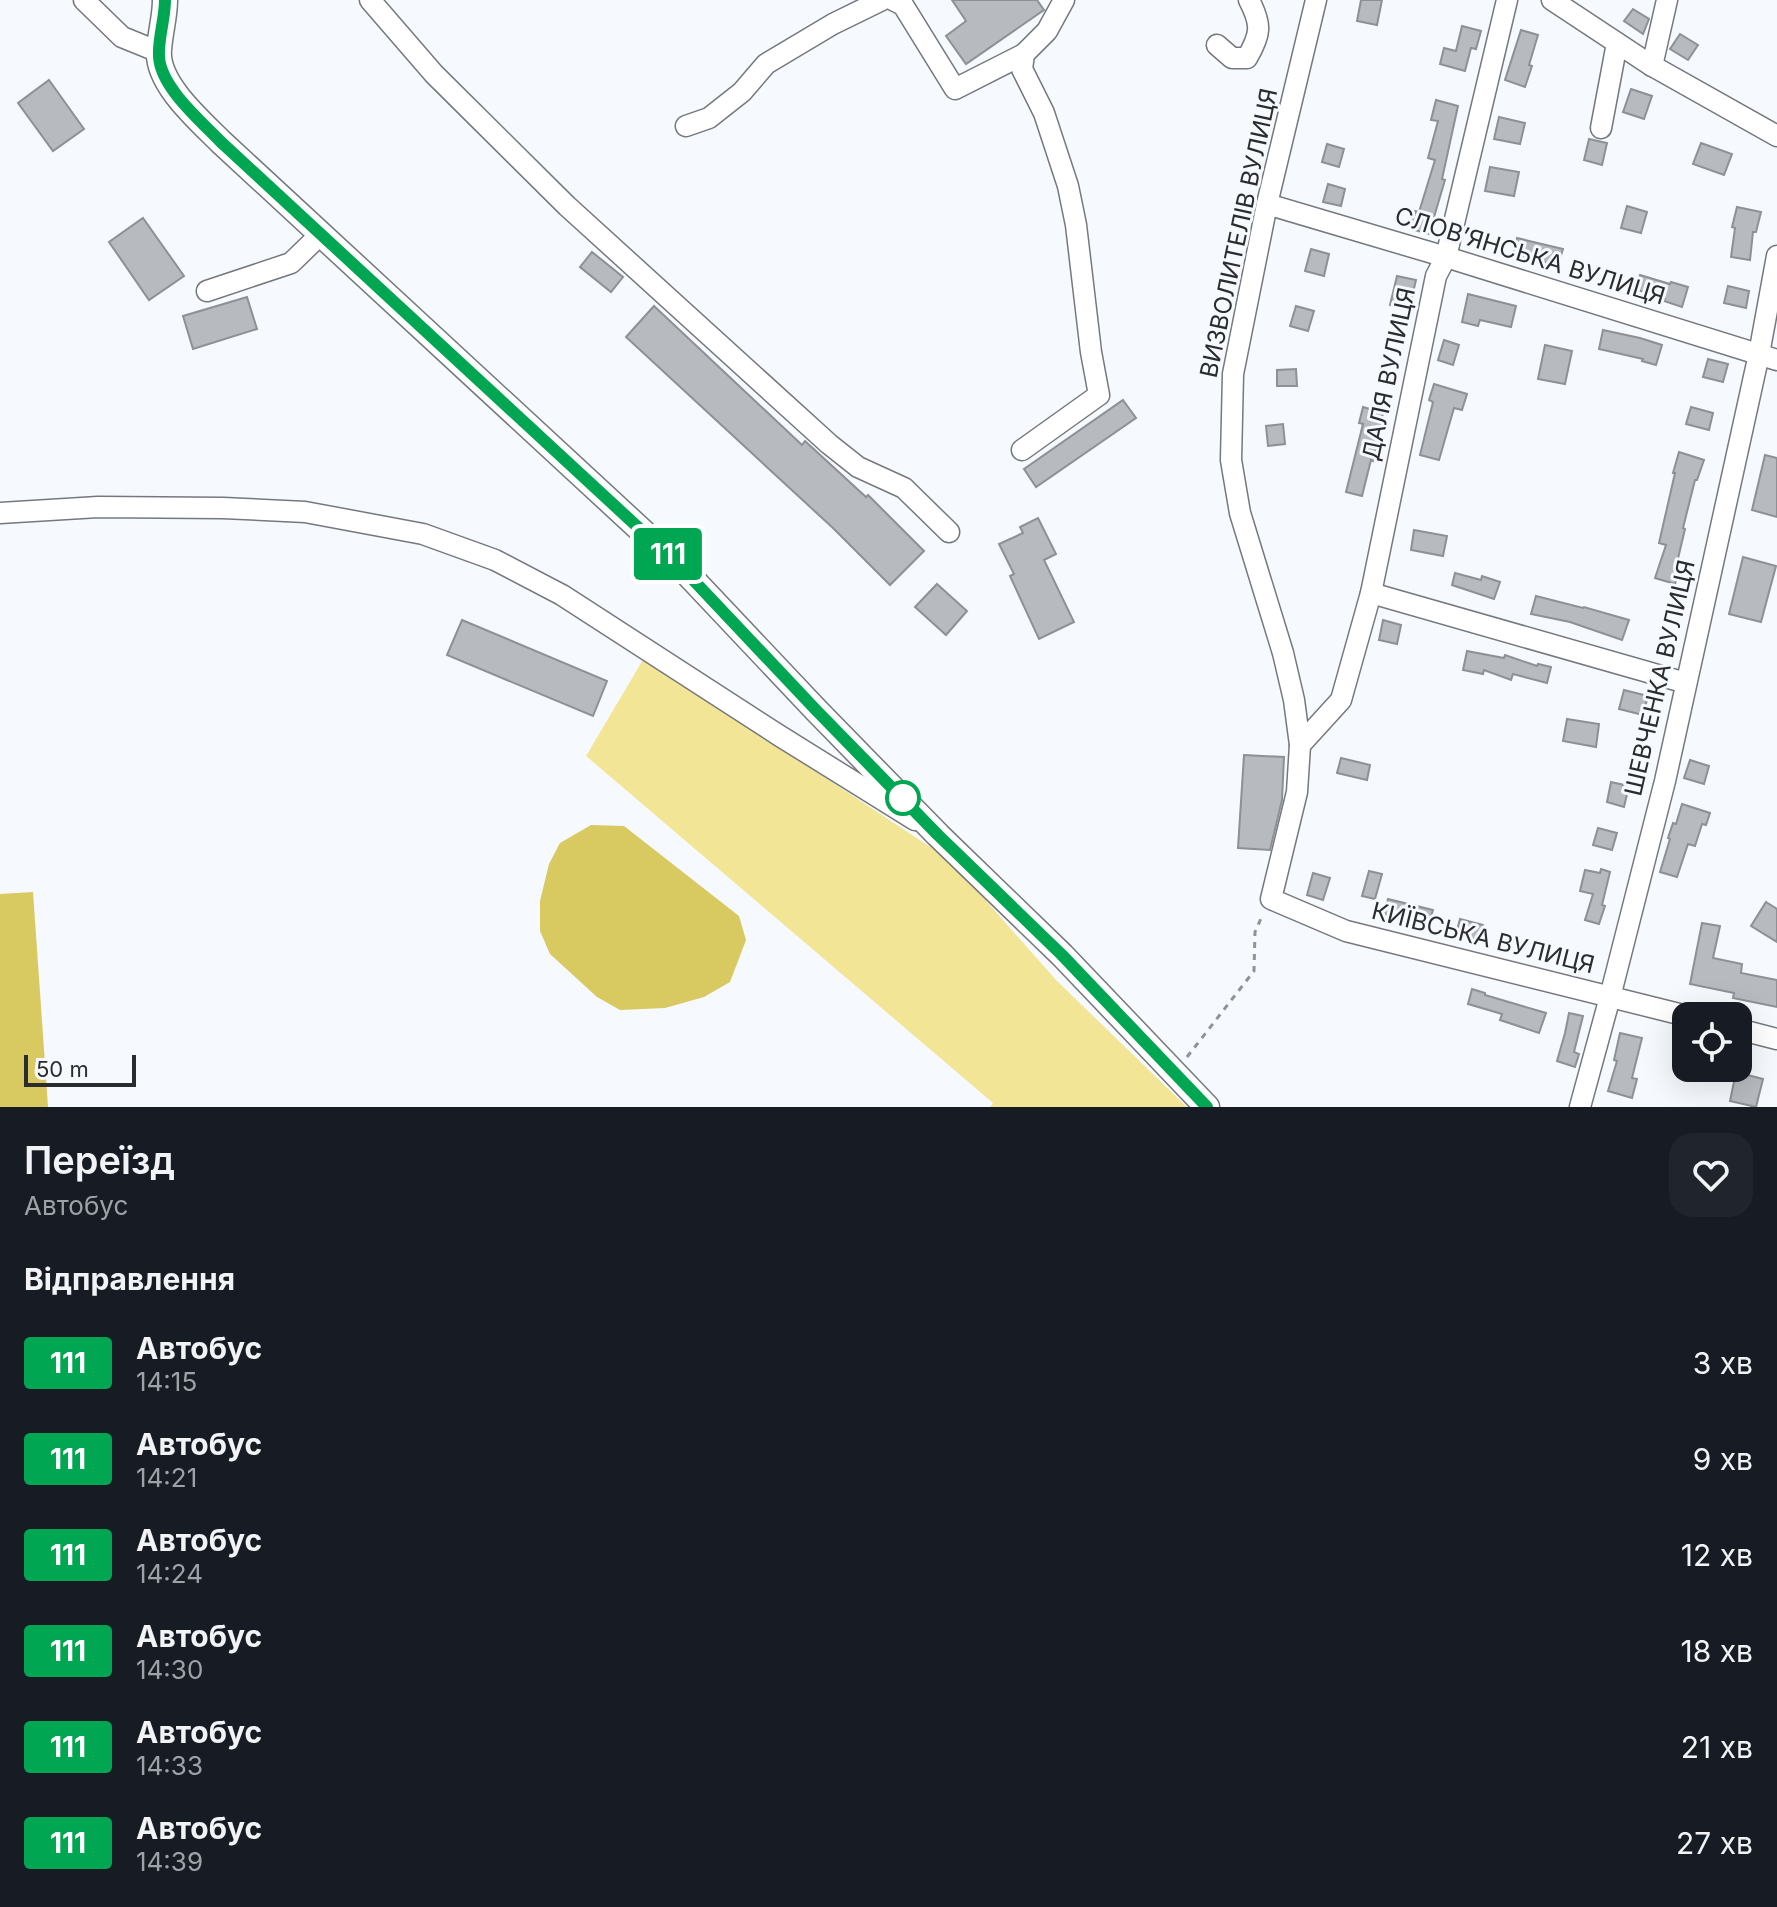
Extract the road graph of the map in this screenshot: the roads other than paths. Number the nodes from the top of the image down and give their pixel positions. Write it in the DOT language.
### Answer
graph roads {
  1 [pos="84,0"];
  2 [pos="165,0"];
  3 [pos="370,0"];
  4 [pos="882,0"];
  5 [pos="893,0"];
  6 [pos="1064,0"];
  7 [pos="1249,0"];
  8 [pos="1316,0"];
  9 [pos="1507,0"];
  10 [pos="1552,0"];
  11 [pos="1667,0"];
  12 [pos="1617,43"];
  13 [pos="1217,45"];
  14 [pos="159,52"];
  15 [pos="1024,54"];
  16 [pos="1652,66"];
  17 [pos="686,126"];
  18 [pos="1601,128"];
  19 [pos="1777,136"];
  20 [pos="1267,204"];
  21 [pos="321,234"];
  22 [pos="1777,256"];
  23 [pos="1446,257"];
  24 [pos="207,291"];
  25 [pos="1768,357"];
  26 [pos="1022,450"];
  27 [pos="0,513"];
  28 [pos="949,532"];
  29 [pos="1371,593"];
  30 [pos="1686,683"];
  31 [pos="1300,745"];
  32 [pos="938,835"];
  33 [pos="1271,899"];
  34 [pos="1610,997"];
  35 [pos="1672,1012"];
  36 [pos="1752,1033"];
  37 [pos="1777,1039"];
  38 [pos="1207,1107"];
  39 [pos="1580,1107"];
  1 -- 14 [label="street"];
  2 -- 14 [label="main road"];
  3 -- 28 [label="street"];
  4 -- 17 [label="street"];
  5 -- 15 [label="street"];
  6 -- 15 [label="street"];
  7 -- 13 [label="street"];
  8 -- 20 [label="street, ВИЗВОЛИТЕЛІВ ВУЛИЦЯ"];
  9 -- 23 [label="street, ДАЛЯ ВУЛИЦЯ"];
  10 -- 12 [label="street"];
  11 -- 16 [label="street"];
  12 -- 16 [label="street"];
  12 -- 18 [label="street"];
  14 -- 21 [label="main road"];
  15 -- 26 [label="street"];
  16 -- 19 [label="street"];
  20 -- 23 [label="street, СЛОВ’ЯНСЬКА ВУЛИЦЯ"];
  20 -- 31 [label="street, ВИЗВОЛИТЕЛІВ ВУЛИЦЯ"];
  21 -- 24 [label="street"];
  21 -- 32 [label="main road"];
  22 -- 25 [label="street, ШЕВЧЕНКА ВУЛИЦЯ"];
  23 -- 25 [label="street, СЛОВ’ЯНСЬКА ВУЛИЦЯ"];
  23 -- 29 [label="street, ДАЛЯ ВУЛИЦЯ"];
  25 -- 30 [label="street, ШЕВЧЕНКА ВУЛИЦЯ"];
  27 -- 32 [label="street"];
  29 -- 30 [label="street"];
  29 -- 31 [label="street, ДАЛЯ ВУЛИЦЯ"];
  30 -- 34 [label="street, ШЕВЧЕНКА ВУЛИЦЯ"];
  31 -- 33 [label="street, ВИЗВОЛИТЕЛІВ ВУЛИЦЯ"];
  32 -- 38 [label="main road"];
  33 -- 34 [label="street, КИЇВСЬКА ВУЛИЦЯ"];
  34 -- 35 [label="street, КИЇВСЬКА ВУЛИЦЯ"];
  34 -- 39 [label="street, ШЕВЧЕНКА ВУЛИЦЯ"];
  36 -- 37 [label="street"];
}
